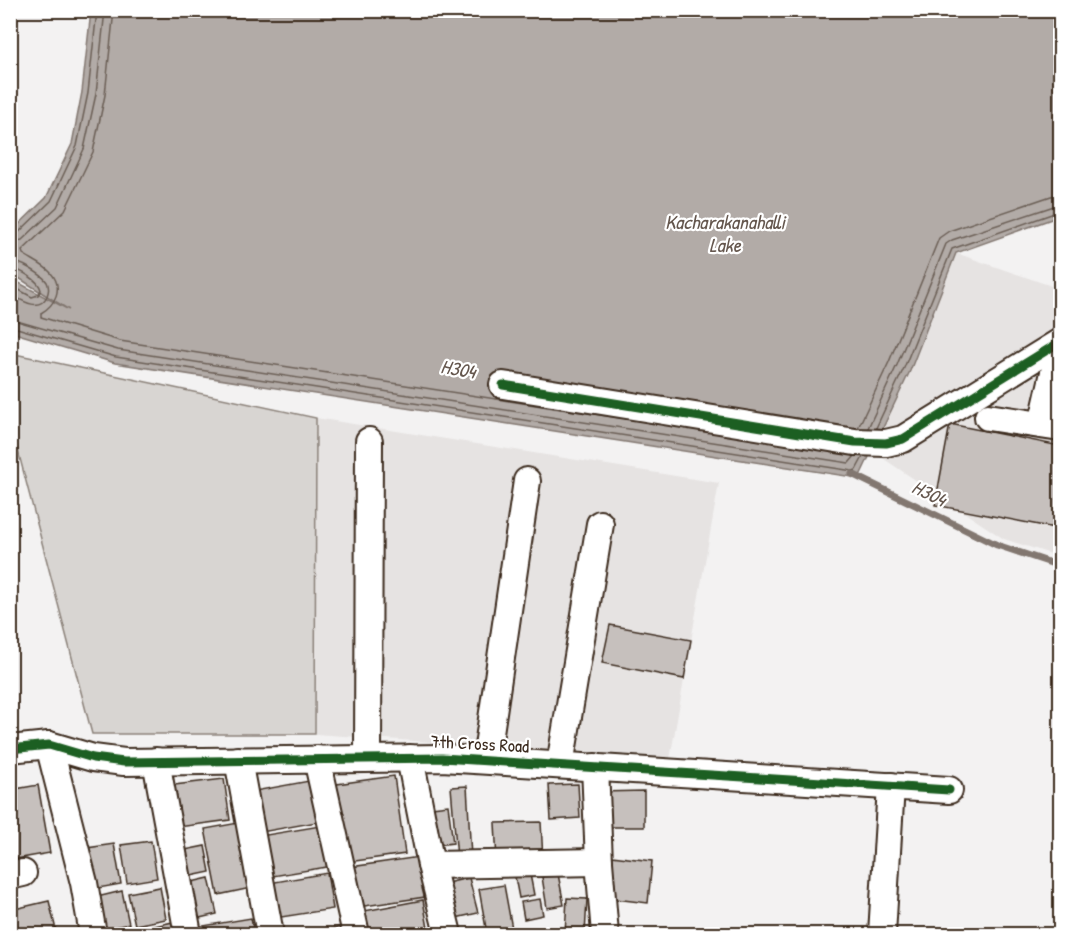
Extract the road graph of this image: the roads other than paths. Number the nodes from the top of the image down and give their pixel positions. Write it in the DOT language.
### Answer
graph roads {
  1 [pos="1058,353"];
  2 [pos="503,385"];
  3 [pos="988,417"];
  4 [pos="1051,427"];
  5 [pos="369,441"];
  6 [pos="527,481"];
  7 [pos="600,524"];
  8 [pos="49,745"];
  9 [pos="10,749"];
  10 [pos="368,758"];
  11 [pos="410,758"];
  12 [pos="317,759"];
  13 [pos="238,760"];
  14 [pos="486,760"];
  15 [pos="156,761"];
  16 [pos="560,765"];
  17 [pos="595,767"];
  18 [pos="891,786"];
  19 [pos="949,790"];
  20 [pos="599,862"];
  21 [pos="431,866"];
  22 [pos="93,934"];
  23 [pos="188,934"];
  24 [pos="270,934"];
  25 [pos="356,934"];
  26 [pos="448,934"];
  27 [pos="604,934"];
  28 [pos="882,934"];
  1 -- 2 [label="street"];
  1 -- 4 [label="street"];
  3 -- 4 [label="street"];
  5 -- 10 [label="street"];
  6 -- 14 [label="street"];
  7 -- 16 [label="street"];
  8 -- 9 [label="street, 7th Cross Road"];
  8 -- 15 [label="street, 7th Cross Road"];
  8 -- 22 [label="street"];
  10 -- 11 [label="street, 7th Cross Road"];
  10 -- 12 [label="street, 7th Cross Road"];
  11 -- 14 [label="street, 7th Cross Road"];
  11 -- 21 [label="street"];
  12 -- 13 [label="street, 7th Cross Road"];
  12 -- 25 [label="street"];
  13 -- 15 [label="street, 7th Cross Road"];
  13 -- 24 [label="street"];
  14 -- 16 [label="street, 7th Cross Road"];
  15 -- 23 [label="street"];
  16 -- 17 [label="street, 7th Cross Road"];
  17 -- 18 [label="street, 7th Cross Road"];
  17 -- 20 [label="street"];
  18 -- 19 [label="street, 7th Cross Road"];
  18 -- 28 [label="street"];
  20 -- 21 [label="street"];
  20 -- 27 [label="street"];
  21 -- 26 [label="street"];
}
